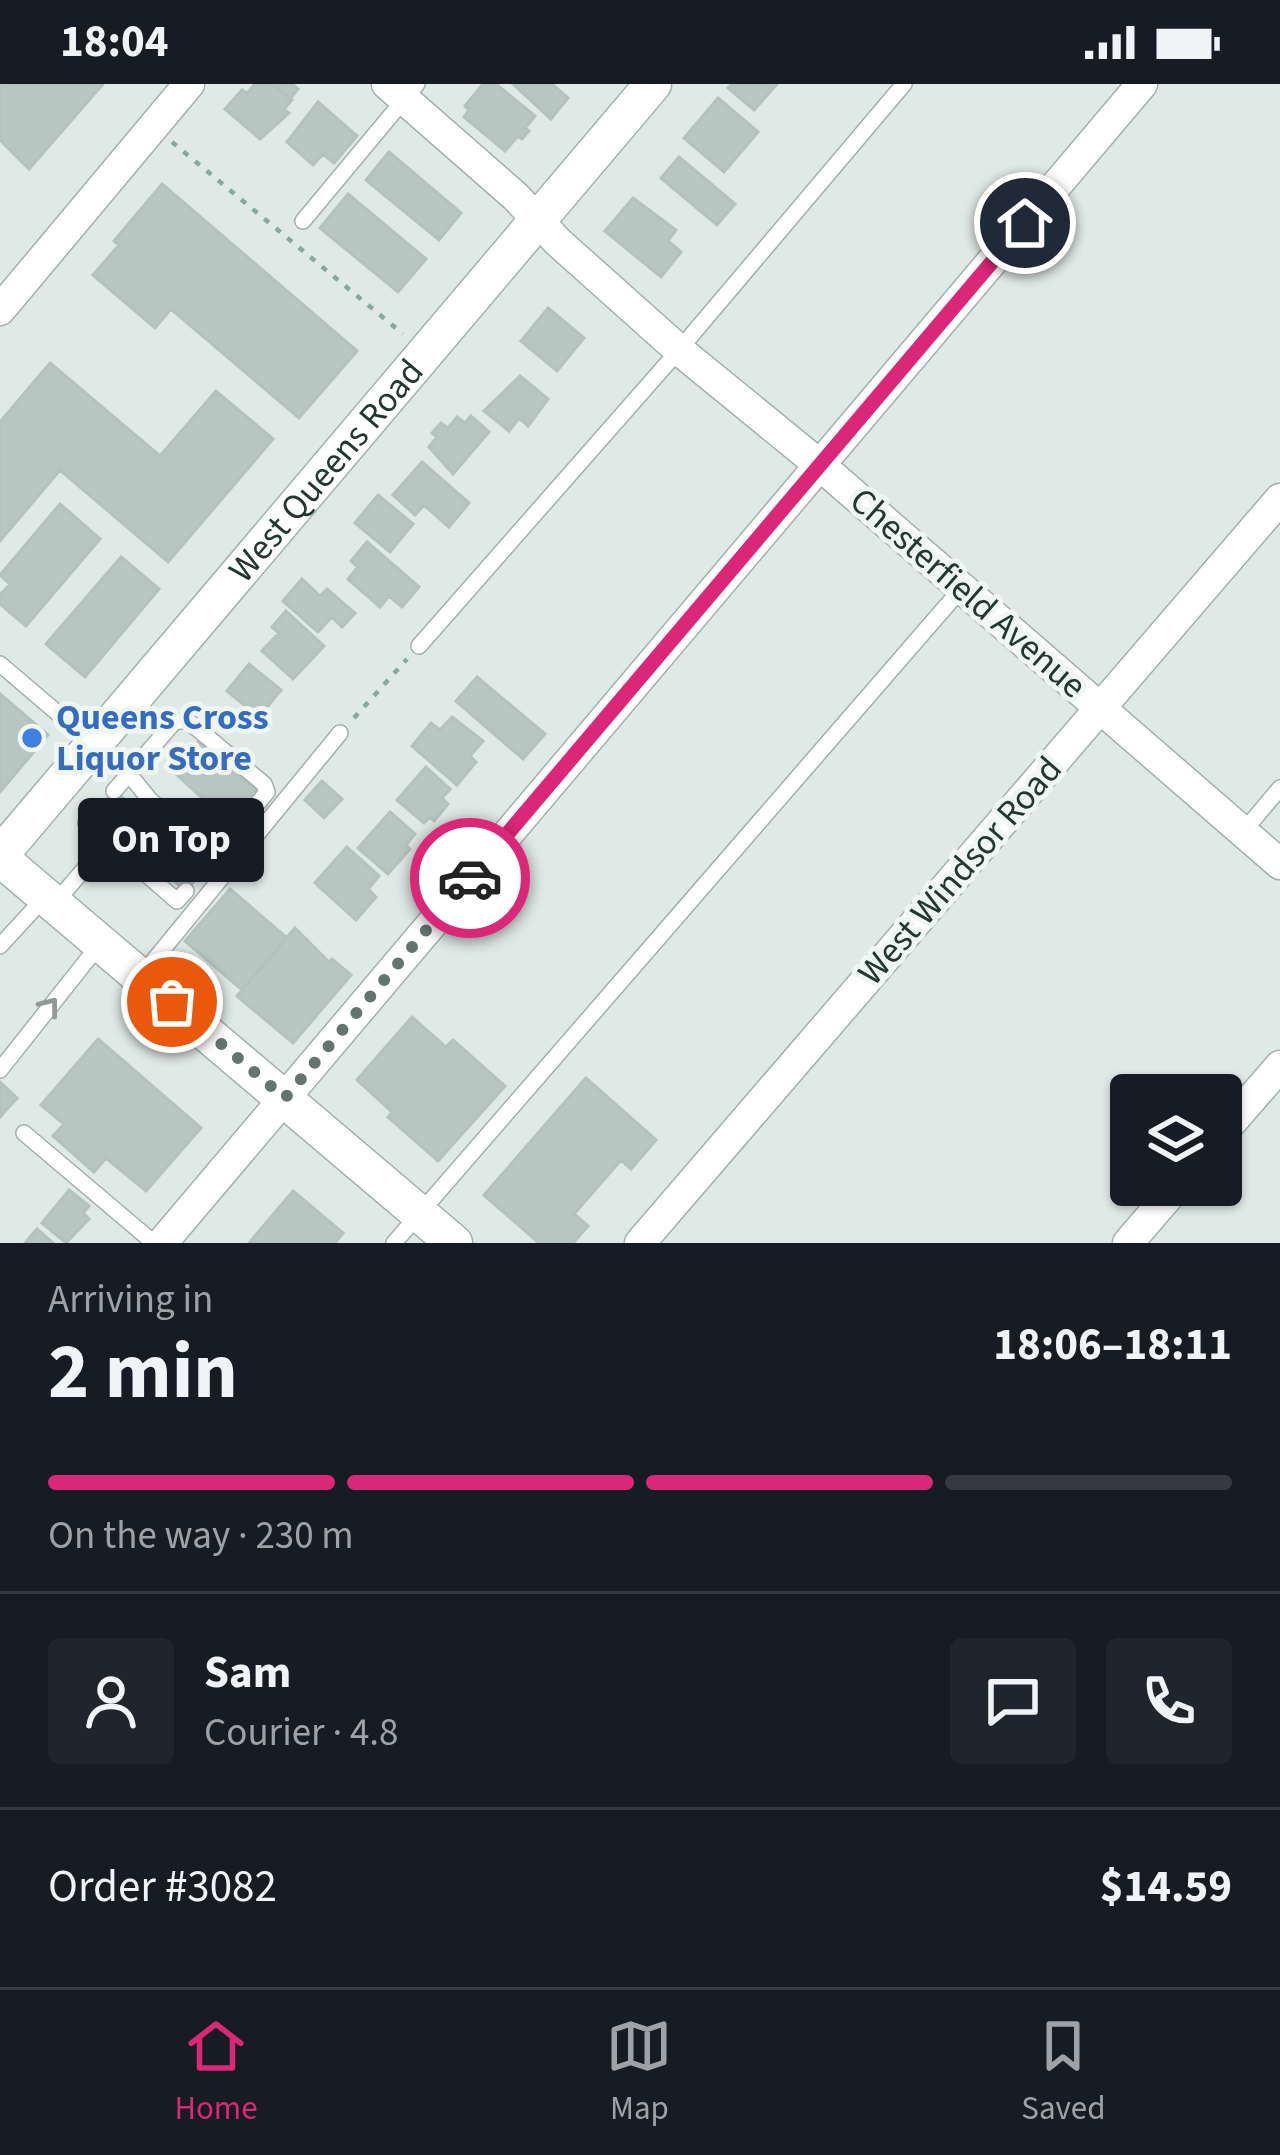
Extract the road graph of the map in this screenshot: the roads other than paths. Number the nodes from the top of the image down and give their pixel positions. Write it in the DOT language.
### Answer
graph roads {
  1 [pos="189,84"];
  2 [pos="653,84"];
  3 [pos="904,84"];
  4 [pos="1142,84"];
  5 [pos="403,89"];
  6 [pos="537,219"];
  7 [pos="303,221"];
  8 [pos="0,310"];
  9 [pos="679,350"];
  10 [pos="820,466"];
  11 [pos="1280,499"];
  12 [pos="963,588"];
  13 [pos="419,646"];
  14 [pos="0,664"];
  15 [pos="1101,708"];
  16 [pos="340,733"];
  17 [pos="93,742"];
  18 [pos="129,774"];
  19 [pos="1280,788"];
  20 [pos="114,791"];
  21 [pos="96,812"];
  22 [pos="1243,832"];
  23 [pos="116,839"];
  24 [pos="0,857"];
  25 [pos="1280,864"];
  26 [pos="181,896"];
  27 [pos="49,901"];
  28 [pos="100,943"];
  29 [pos="0,946"];
  30 [pos="141,976"];
  31 [pos="1280,1066"];
  32 [pos="0,1070"];
  33 [pos="285,1098"];
  34 [pos="1242,1110"];
  35 [pos="24,1133"];
  36 [pos="1160,1206"];
  37 [pos="420,1214"];
  38 [pos="158,1243"];
  39 [pos="394,1243"];
  40 [pos="454,1243"];
  41 [pos="640,1243"];
  42 [pos="1128,1243"];
  1 -- 8 [label="street"];
  2 -- 6 [label="main road, West Queens Road"];
  3 -- 9 [label="lane"];
  4 -- 10 [label="street"];
  5 -- 6 [label="street, Chesterfield Avenue"];
  5 -- 7 [label="lane"];
  6 -- 9 [label="street, Chesterfield Avenue"];
  6 -- 17 [label="main road, West Queens Road"];
  9 -- 10 [label="street, Chesterfield Avenue"];
  9 -- 13 [label="lane"];
  10 -- 12 [label="street, Chesterfield Avenue"];
  10 -- 33 [label="street"];
  11 -- 15 [label="street, West Windsor Road"];
  12 -- 15 [label="street, Chesterfield Avenue"];
  12 -- 37 [label="lane"];
  14 -- 17 [label="lane"];
  15 -- 22 [label="street, Chesterfield Avenue"];
  15 -- 41 [label="street, West Windsor Road"];
  16 -- 30 [label="lane"];
  17 -- 18 [label="lane"];
  17 -- 24 [label="main road, West Queens Road"];
  18 -- 18 [label="lane"];
  18 -- 20 [label="lane"];
  19 -- 22 [label="lane"];
  21 -- 23 [label="lane"];
  22 -- 25 [label="street, Chesterfield Avenue"];
  23 -- 26 [label="lane"];
  23 -- 27 [label="lane"];
  24 -- 27 [label="main road"];
  27 -- 28 [label="main road"];
  27 -- 29 [label="lane"];
  28 -- 30 [label="main road"];
  32 -- 28 [label="lane, one-way"];
  30 -- 33 [label="main road"];
  31 -- 34 [label="street"];
  33 -- 37 [label="main road"];
  33 -- 38 [label="street"];
  35 -- 38 [label="lane"];
  36 -- 42 [label="street"];
  37 -- 39 [label="lane"];
  37 -- 40 [label="main road"];
}
